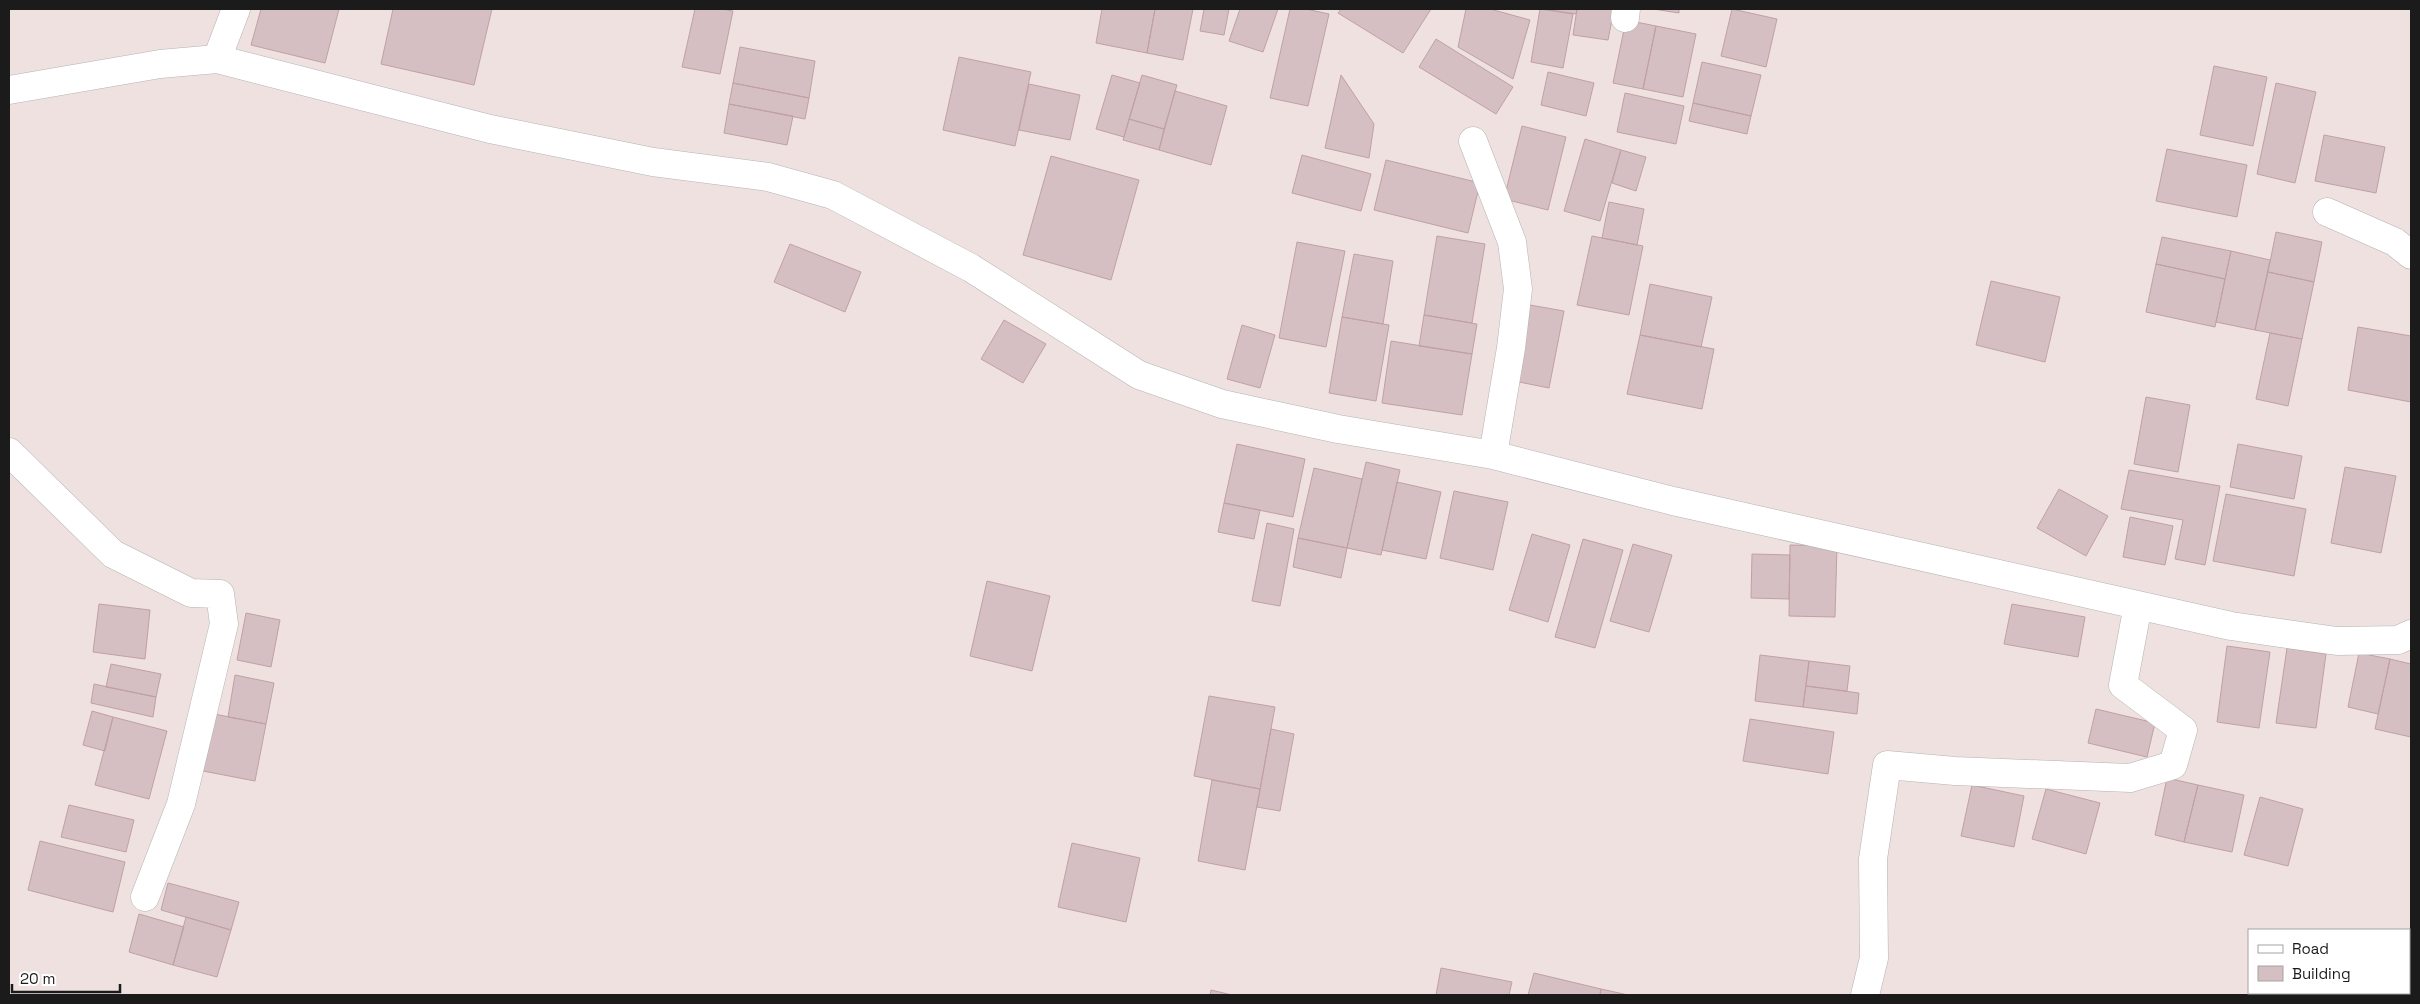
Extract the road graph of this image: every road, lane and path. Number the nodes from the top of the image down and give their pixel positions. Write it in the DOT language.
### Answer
graph roads {
  1 [pos="236,9"];
  2 [pos="217,60"];
  3 [pos="9,90"];
  4 [pos="1473,141"];
  5 [pos="2327,212"];
  6 [pos="2411,255"];
  7 [pos="9,452"];
  8 [pos="1492,455"];
  9 [pos="2138,605"];
  10 [pos="2407,638"];
  11 [pos="145,897"];
  12 [pos="1865,995"];
  1 -- 2 [label="street"];
  2 -- 3 [label="street"];
  2 -- 8 [label="street"];
  4 -- 8 [label="street"];
  5 -- 6 [label="street"];
  7 -- 11 [label="street"];
  8 -- 9 [label="street"];
  9 -- 10 [label="street"];
  9 -- 12 [label="street"];
}
